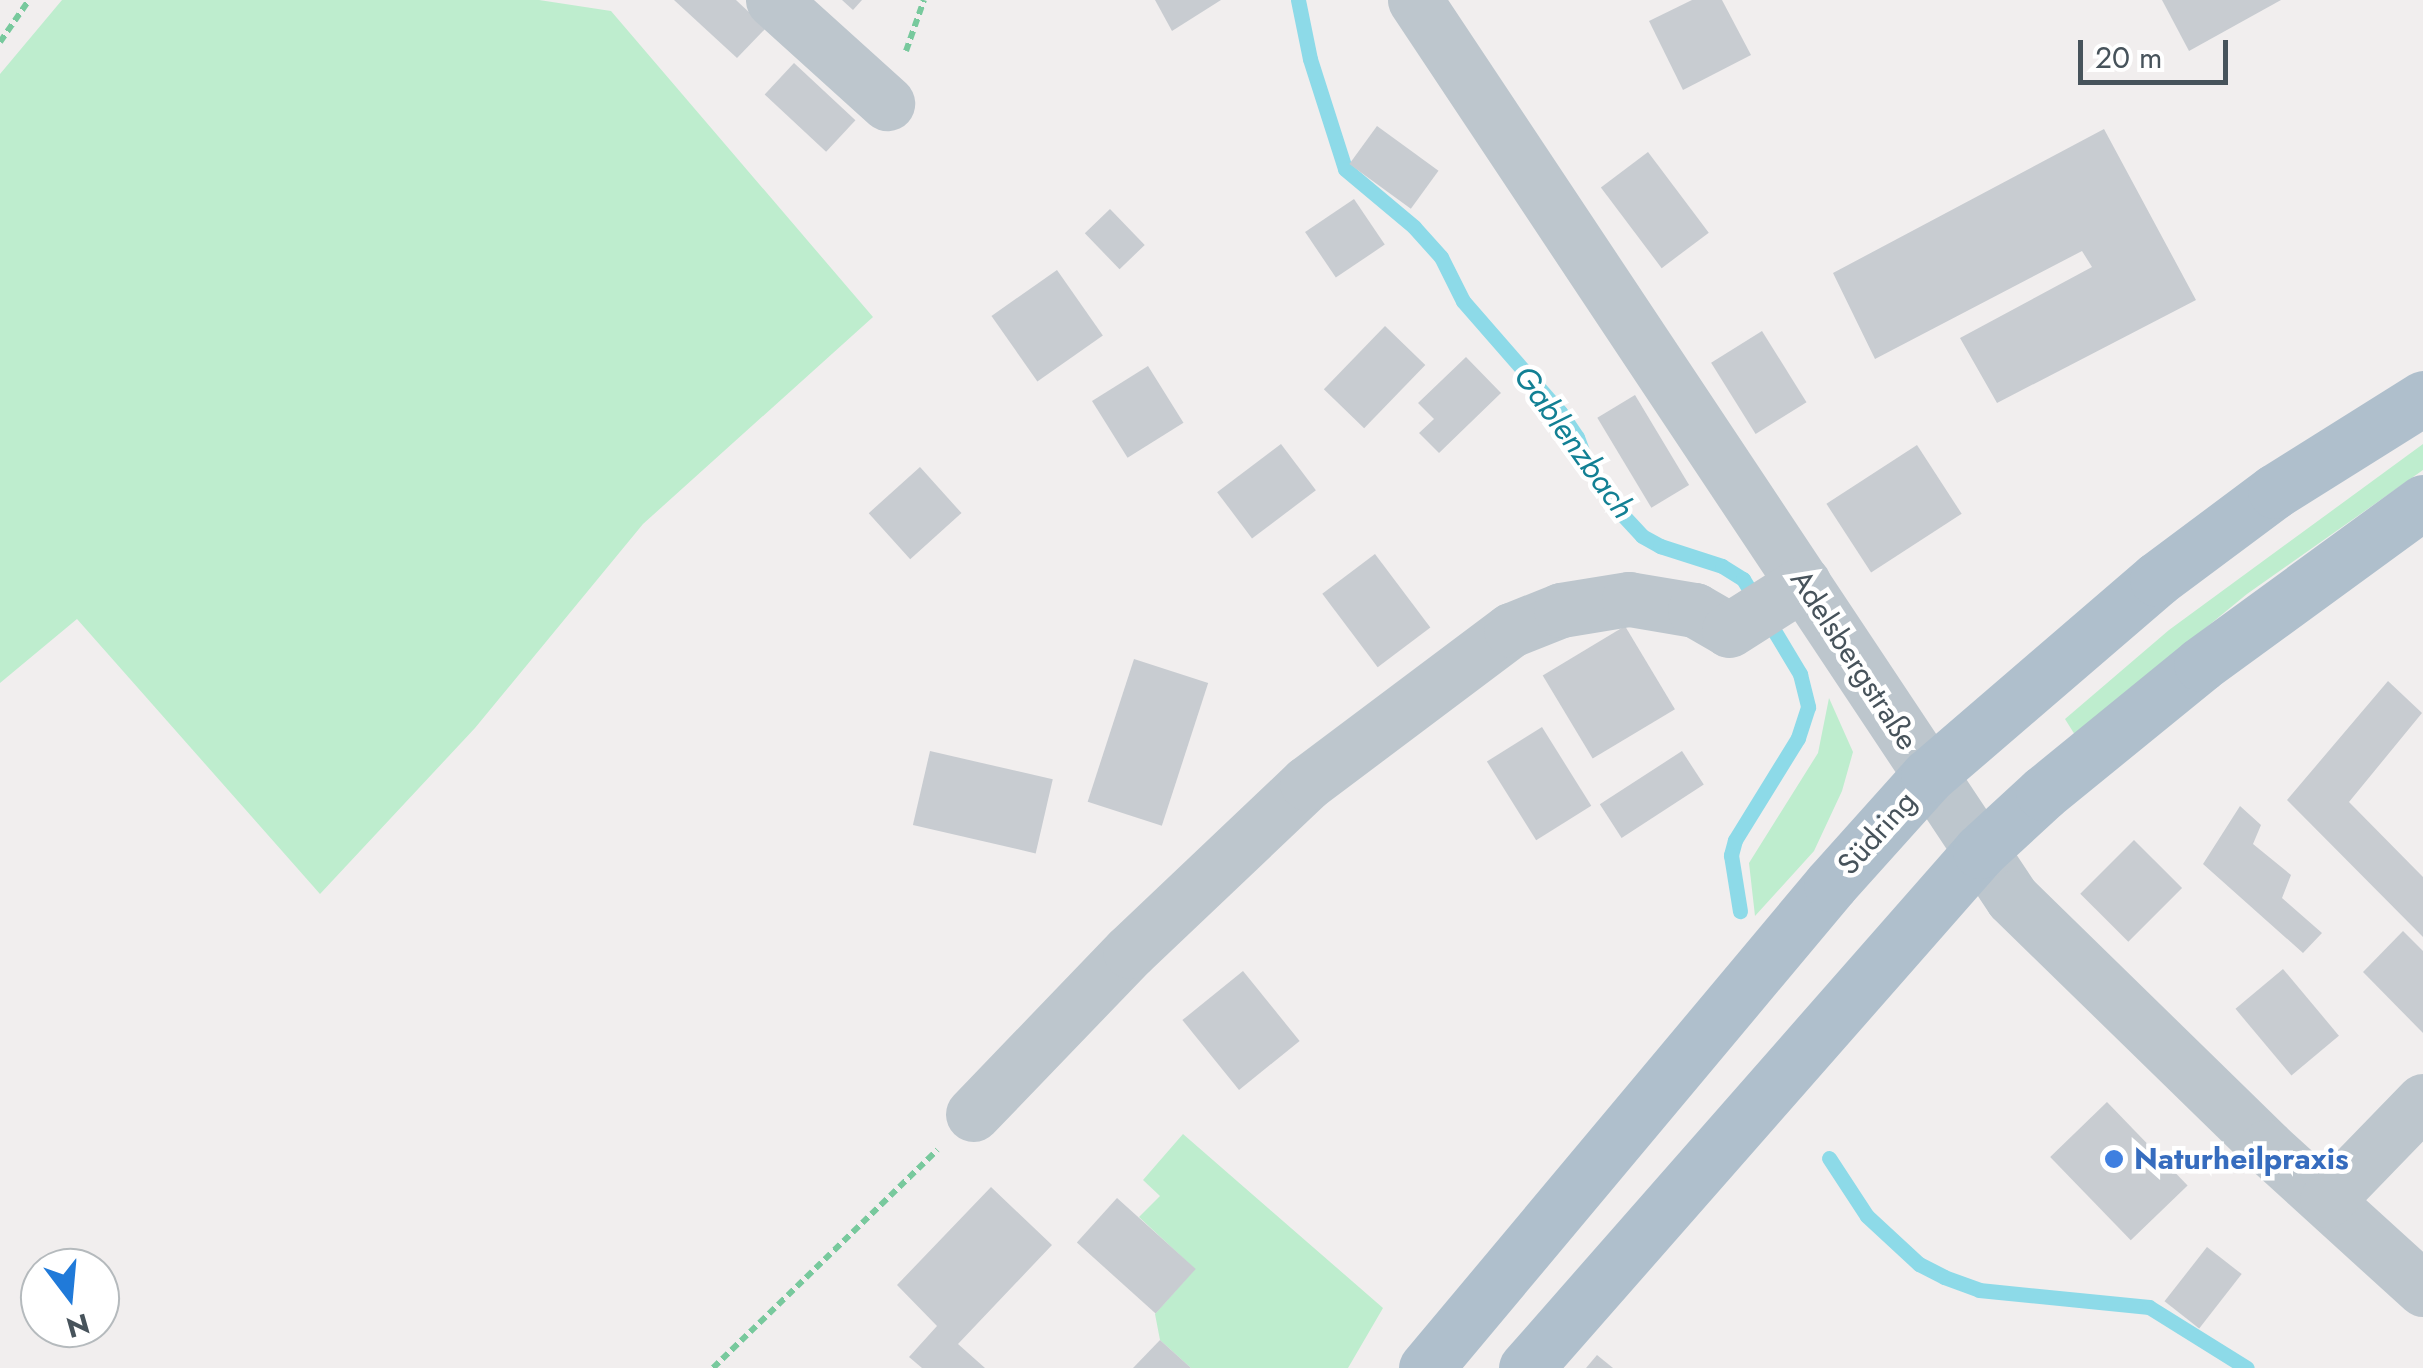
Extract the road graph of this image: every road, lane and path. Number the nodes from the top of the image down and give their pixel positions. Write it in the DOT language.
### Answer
graph roads {
  1 [pos="29,0"];
  2 [pos="773,0"];
  3 [pos="1415,0"];
  4 [pos="0,42"];
  5 [pos="887,103"];
  6 [pos="2423,398"];
  7 [pos="2423,502"];
  8 [pos="1777,600"];
  9 [pos="1928,776"];
  10 [pos="1980,851"];
  11 [pos="2423,1101"];
  12 [pos="974,1114"];
  13 [pos="2327,1200"];
  14 [pos="2423,1289"];
  15 [pos="712,1368"];
  16 [pos="1426,1368"];
  17 [pos="1526,1368"];
  1 -- 4 [label="path"];
  2 -- 5 [label="street"];
  3 -- 8 [label="street, Adelsbergstraße"];
  6 -- 9 [label="main road, Südring"];
  7 -- 10 [label="main road"];
  8 -- 9 [label="street, Adelsbergstraße"];
  8 -- 12 [label="street"];
  9 -- 10 [label="street, Adelsbergstraße"];
  9 -- 16 [label="main road, Südring"];
  10 -- 13 [label="street, Adelsbergstraße"];
  10 -- 17 [label="main road"];
  11 -- 13 [label="street"];
  12 -- 15 [label="path"];
  13 -- 14 [label="street, Adelsbergstraße"];
}
